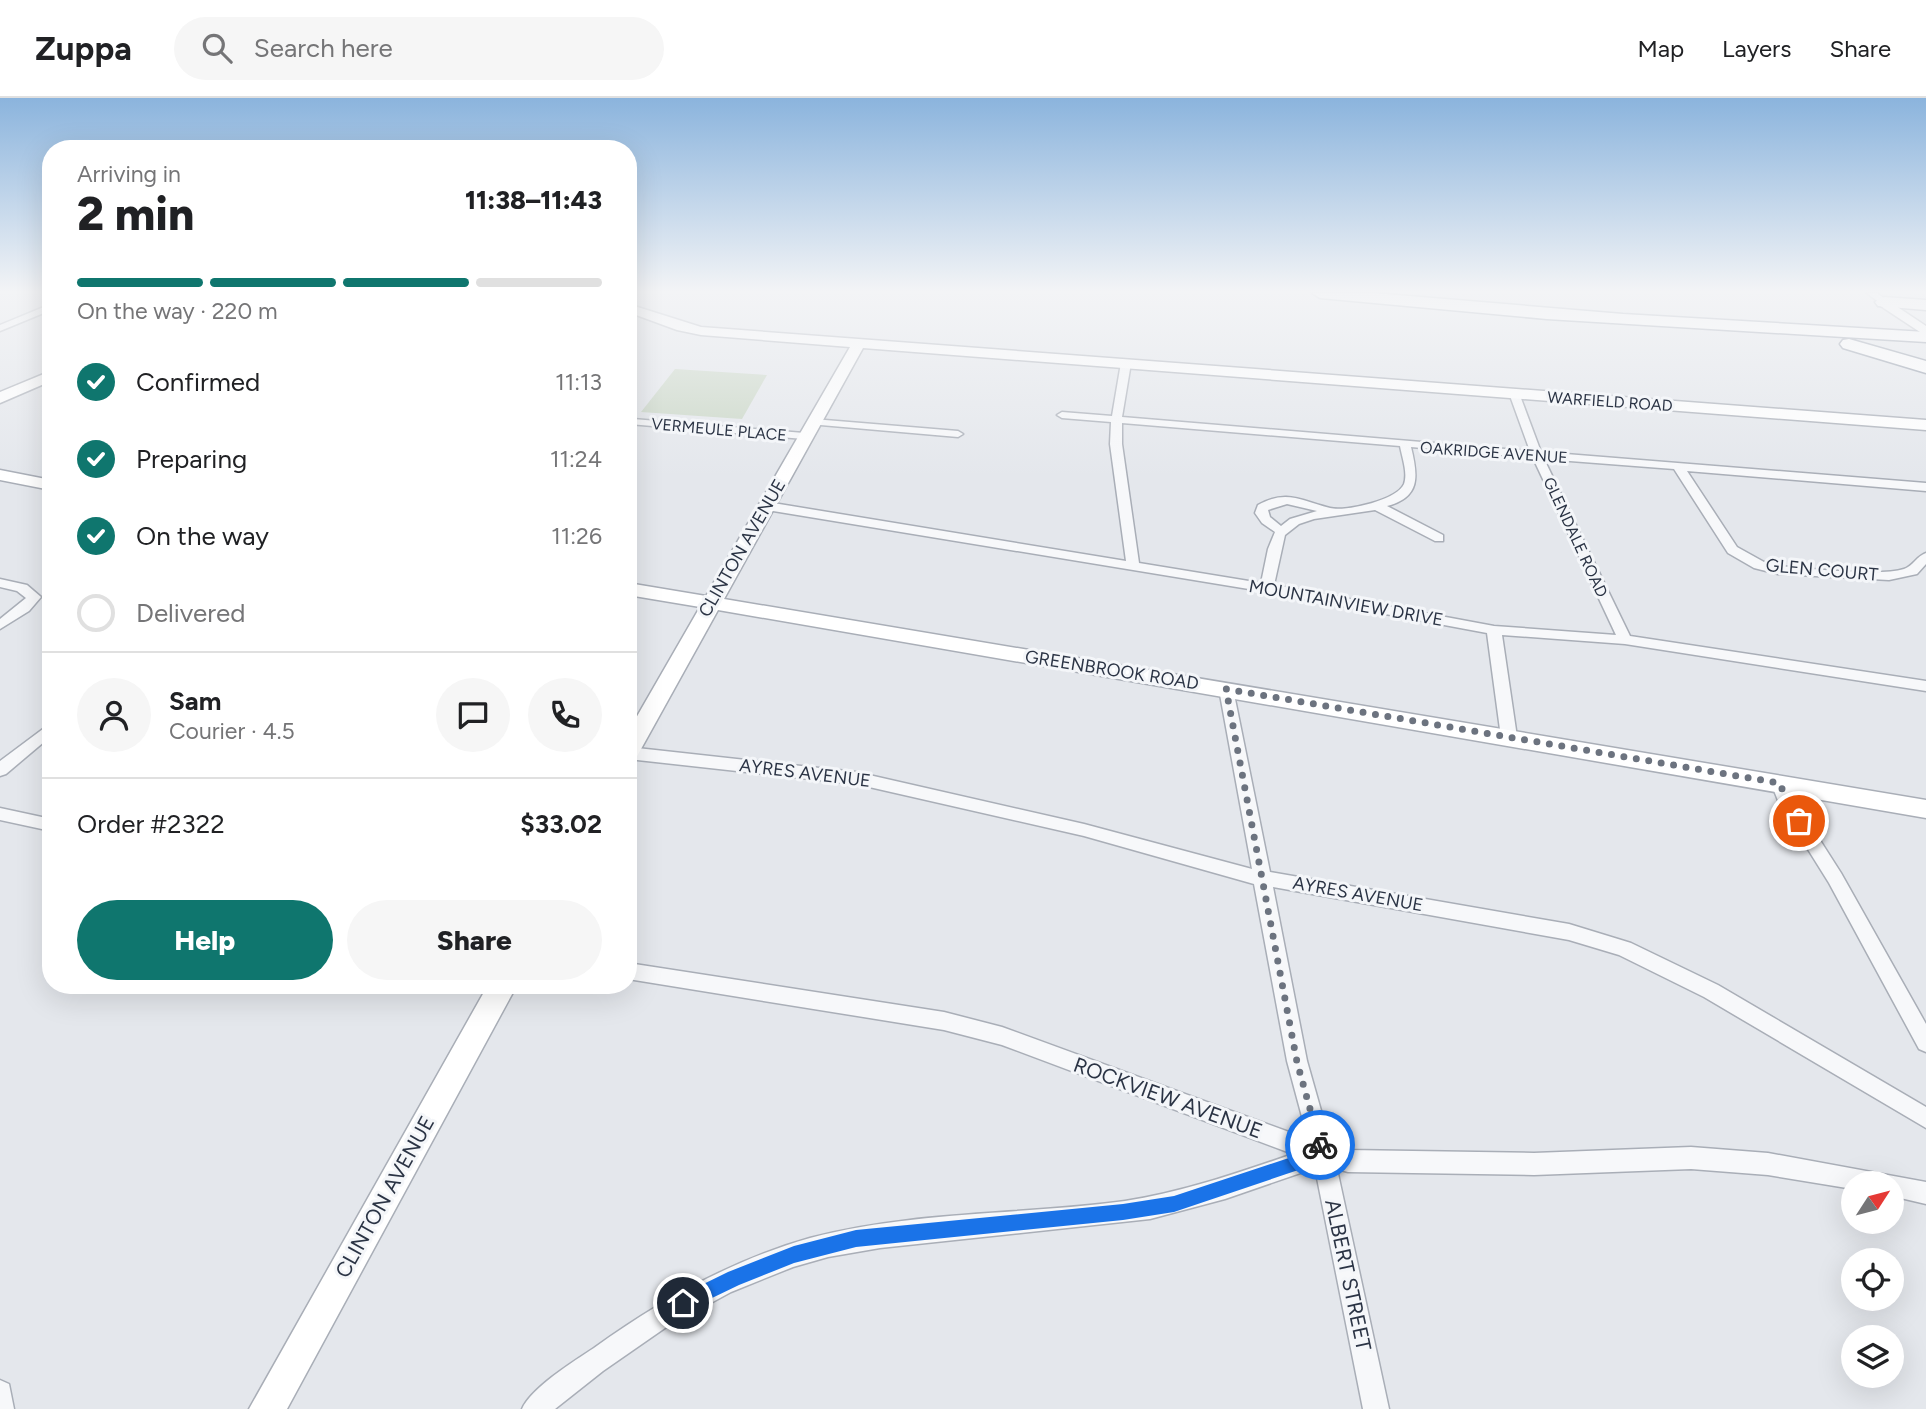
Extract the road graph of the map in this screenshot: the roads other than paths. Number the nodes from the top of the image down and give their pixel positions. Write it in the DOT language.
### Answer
graph roads {
  1 [pos="852,354"];
  2 [pos="1002,354"];
  3 [pos="1882,354"];
  4 [pos="1126,363"];
  5 [pos="1926,367"];
  6 [pos="42,382"];
  7 [pos="1514,393"];
  8 [pos="0,398"];
  9 [pos="1062,415"];
  10 [pos="1118,419"];
  11 [pos="637,422"];
  12 [pos="1926,425"];
  13 [pos="809,429"];
  14 [pos="958,434"];
  15 [pos="1405,445"];
  16 [pos="1537,455"];
  17 [pos="1678,466"];
  18 [pos="0,475"];
  19 [pos="42,483"];
  20 [pos="1926,487"];
  21 [pos="767,506"];
  22 [pos="1377,506"];
  23 [pos="1329,512"];
  24 [pos="1281,531"];
  25 [pos="1439,538"];
  26 [pos="1926,557"];
  27 [pos="1133,567"];
  28 [pos="0,583"];
  29 [pos="1267,588"];
  30 [pos="637,591"];
  31 [pos="711,603"];
  32 [pos="0,625"];
  33 [pos="1494,631"];
  34 [pos="1625,640"];
  35 [pos="1926,686"];
  36 [pos="1226,689"];
  37 [pos="42,735"];
  38 [pos="637,737"];
  39 [pos="1509,737"];
  40 [pos="637,754"];
  41 [pos="0,770"];
  42 [pos="1779,783"];
  43 [pos="1926,809"];
  44 [pos="0,814"];
  45 [pos="42,823"];
  46 [pos="1263,878"];
  47 [pos="637,972"];
  48 [pos="498,994"];
  49 [pos="1926,1043"];
  50 [pos="1926,1118"];
  51 [pos="1322,1155"];
  52 [pos="1841,1176"];
  53 [pos="1904,1187"];
  54 [pos="1926,1192"];
  55 [pos="0,1392"];
  56 [pos="1,1409"];
  57 [pos="267,1409"];
  58 [pos="535,1409"];
  59 [pos="1376,1409"];
  1 -- 13 [label="street, CLINTON AVENUE"];
  2 -- 4 [label="street, WARFIELD ROAD"];
  3 -- 5 [label="highway"];
  4 -- 7 [label="street, WARFIELD ROAD"];
  4 -- 10 [label="street"];
  6 -- 8 [label="street"];
  7 -- 12 [label="street, WARFIELD ROAD"];
  7 -- 16 [label="street, GLENDALE ROAD"];
  9 -- 10 [label="street, OAKRIDGE AVENUE"];
  10 -- 15 [label="street, OAKRIDGE AVENUE"];
  10 -- 27 [label="street"];
  11 -- 13 [label="street, VERMEULE PLACE"];
  13 -- 14 [label="street, VERMEULE PLACE"];
  13 -- 21 [label="street, CLINTON AVENUE"];
  15 -- 16 [label="street, OAKRIDGE AVENUE"];
  15 -- 22 [label="street"];
  16 -- 17 [label="street, OAKRIDGE AVENUE"];
  16 -- 34 [label="street, GLENDALE ROAD"];
  17 -- 20 [label="street, OAKRIDGE AVENUE"];
  17 -- 26 [label="street, GLEN COURT"];
  18 -- 19 [label="street"];
  21 -- 27 [label="street, MOUNTAINVIEW DRIVE"];
  21 -- 31 [label="street, CLINTON AVENUE"];
  22 -- 23 [label="street"];
  22 -- 25 [label="street"];
  23 -- 24 [label="street"];
  23 -- 24 [label="street"];
  24 -- 29 [label="street"];
  27 -- 29 [label="street, MOUNTAINVIEW DRIVE"];
  28 -- 32 [label="street"];
  29 -- 33 [label="street, MOUNTAINVIEW DRIVE"];
  30 -- 31 [label="street, GREENBROOK ROAD"];
  31 -- 36 [label="street, GREENBROOK ROAD"];
  31 -- 38 [label="street, CLINTON AVENUE"];
  33 -- 34 [label="street, MOUNTAINVIEW DRIVE"];
  33 -- 39 [label="street"];
  34 -- 35 [label="street, MOUNTAINVIEW DRIVE"];
  36 -- 39 [label="street, GREENBROOK ROAD"];
  36 -- 46 [label="street, ALBERT STREET"];
  37 -- 41 [label="street"];
  39 -- 42 [label="street, GREENBROOK ROAD"];
  40 -- 46 [label="street, AYRES AVENUE"];
  42 -- 43 [label="street, GREENBROOK ROAD"];
  42 -- 49 [label="street"];
  44 -- 45 [label="street"];
  46 -- 50 [label="street, AYRES AVENUE"];
  46 -- 51 [label="street, ALBERT STREET"];
  47 -- 51 [label="street, ROCKVIEW AVENUE"];
  48 -- 57 [label="street, CLINTON AVENUE"];
  51 -- 52 [label="street, ROCKVIEW AVENUE"];
  51 -- 58 [label="street"];
  51 -- 59 [label="street, ALBERT STREET"];
  53 -- 54 [label="street"];
  55 -- 56 [label="street"];
}
